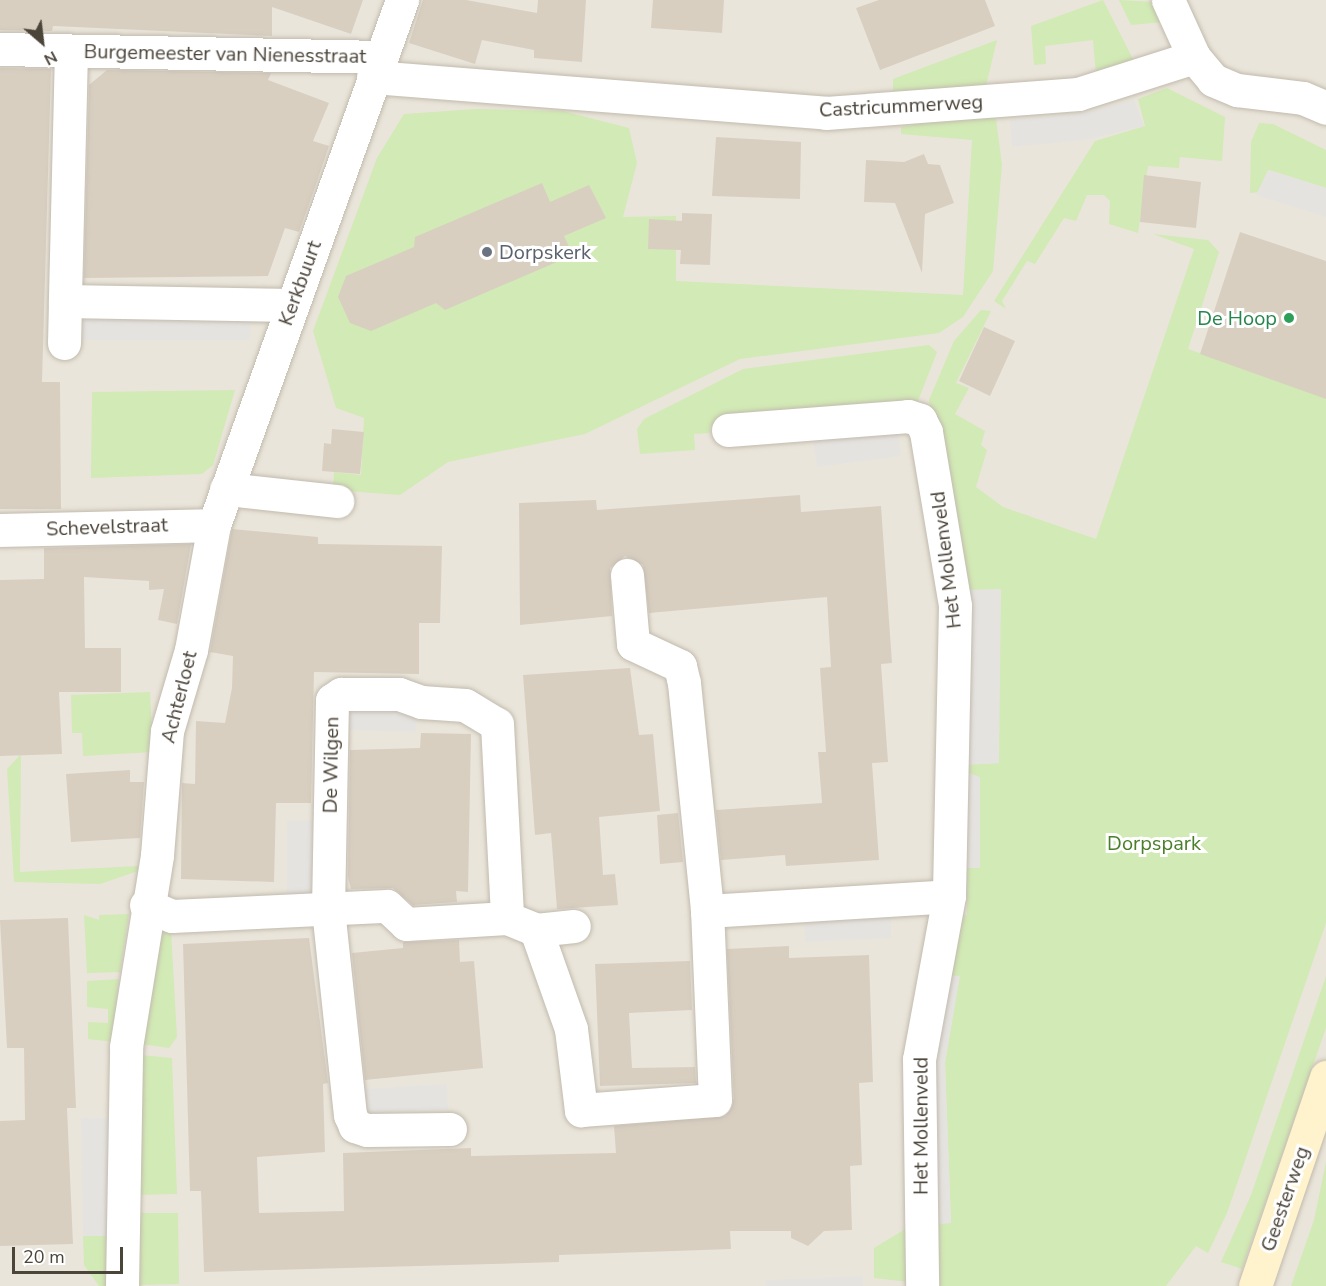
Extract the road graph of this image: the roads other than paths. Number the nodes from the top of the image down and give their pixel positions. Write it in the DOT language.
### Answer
graph roads {
  1 [pos="402,0"];
  2 [pos="1168,0"];
  3 [pos="0,49"];
  4 [pos="71,51"];
  5 [pos="1194,57"];
  6 [pos="376,67"];
  7 [pos="1318,99"];
  8 [pos="65,301"];
  9 [pos="292,306"];
  10 [pos="64,343"];
  11 [pos="728,430"];
  12 [pos="226,489"];
  13 [pos="337,501"];
  14 [pos="214,525"];
  15 [pos="0,530"];
  16 [pos="627,575"];
  17 [pos="949,896"];
  18 [pos="146,905"];
  19 [pos="328,909"];
  20 [pos="707,911"];
  21 [pos="521,924"];
  22 [pos="574,926"];
  23 [pos="1326,1077"];
  24 [pos="450,1129"];
  25 [pos="122,1286"];
  26 [pos="922,1286"];
  27 [pos="1256,1286"];
  1 -- 6 [label="street, Kerkbuurt"];
  2 -- 5 [label="street"];
  3 -- 4 [label="street, Burgemeester van Nienesstraat"];
  4 -- 6 [label="street, Burgemeester van Nienesstraat"];
  4 -- 8 [label="street"];
  5 -- 6 [label="street, Castricummerweg"];
  5 -- 7 [label="street"];
  6 -- 9 [label="street, Kerkbuurt"];
  8 -- 9 [label="street"];
  8 -- 10 [label="street"];
  9 -- 12 [label="street, Kerkbuurt"];
  11 -- 17 [label="street, Het Mollenveld"];
  12 -- 13 [label="street"];
  12 -- 14 [label="street, Kerkbuurt"];
  14 -- 15 [label="street, Schevelstraat"];
  14 -- 18 [label="street, Achterloet"];
  16 -- 20 [label="street"];
  17 -- 20 [label="street"];
  17 -- 26 [label="street, Het Mollenveld"];
  18 -- 19 [label="street"];
  18 -- 25 [label="street, Achterloet"];
  19 -- 21 [label="street"];
  19 -- 21 [label="street, De Wilgen"];
  19 -- 24 [label="street, De Wilgen"];
  20 -- 21 [label="street, De Wilgen"];
  21 -- 22 [label="street"];
  23 -- 27 [label="main road, Geesterweg"];
}
